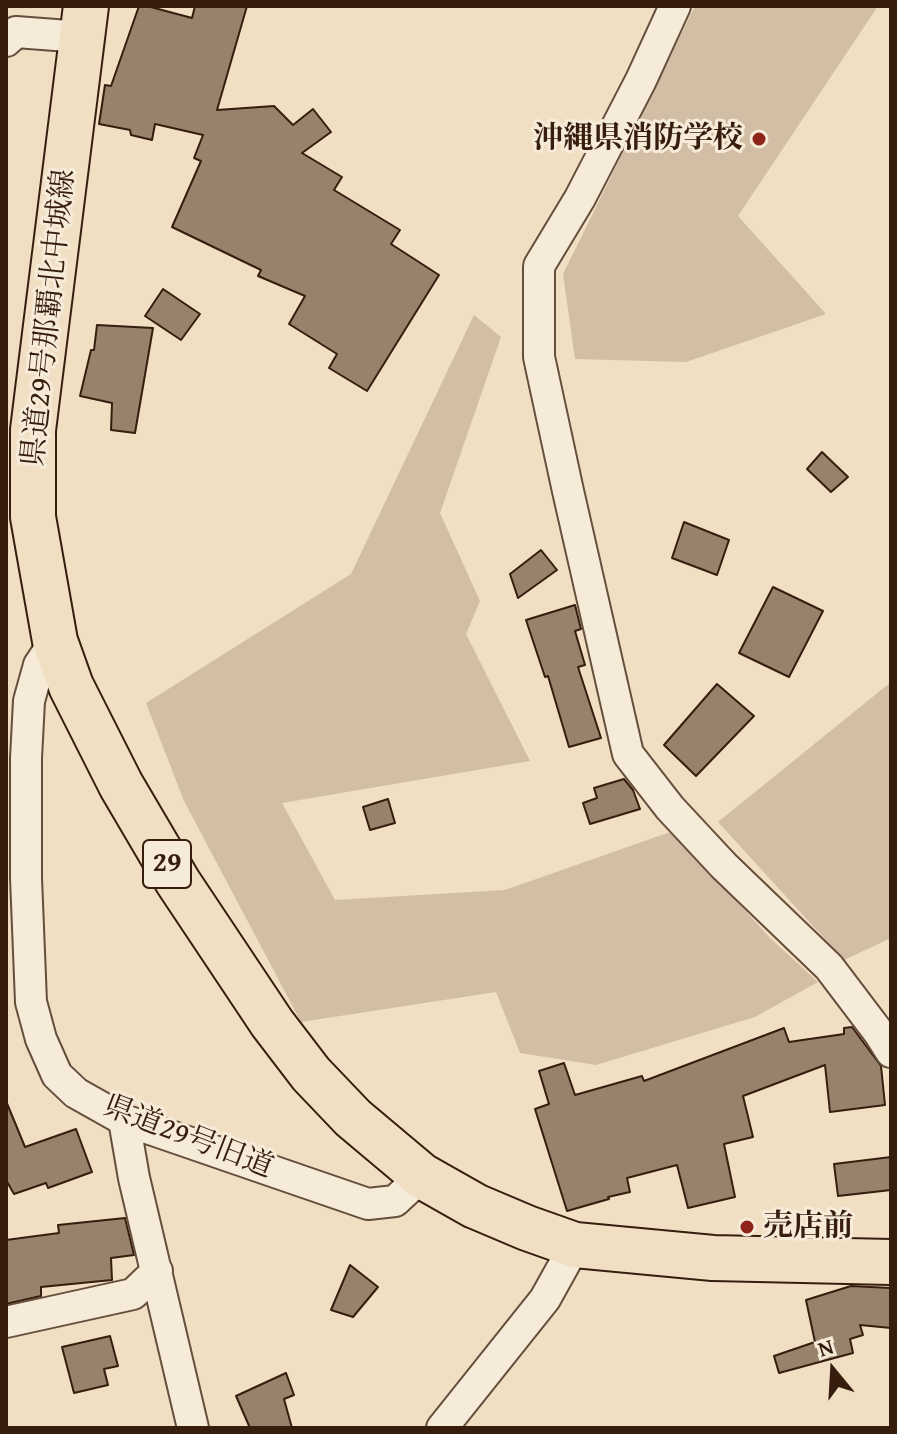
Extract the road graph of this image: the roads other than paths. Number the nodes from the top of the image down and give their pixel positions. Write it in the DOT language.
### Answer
graph roads {
  1 [pos="675,6"];
  2 [pos="84,22"];
  3 [pos="6,41"];
  4 [pos="55,641"];
  5 [pos="891,1052"];
  6 [pos="124,1120"];
  7 [pos="422,1176"];
  8 [pos="575,1245"];
  9 [pos="891,1262"];
  10 [pos="157,1271"];
  11 [pos="6,1322"];
  12 [pos="193,1428"];
  13 [pos="442,1428"];
  1 -- 5 [label="street"];
  2 -- 3 [label="street"];
  2 -- 4 [label="main road, 県道29号那覇北中城線 / 29"];
  4 -- 6 [label="street, 県道29号旧道"];
  4 -- 7 [label="main road, 県道29号那覇北中城線 / 29"];
  6 -- 7 [label="street, 県道29号旧道"];
  6 -- 10 [label="street"];
  7 -- 8 [label="main road, 県道29号那覇北中城線 / 29"];
  8 -- 9 [label="main road, 県道29号那覇北中城線 / 29"];
  8 -- 13 [label="street"];
  10 -- 11 [label="street"];
  10 -- 12 [label="street"];
}
